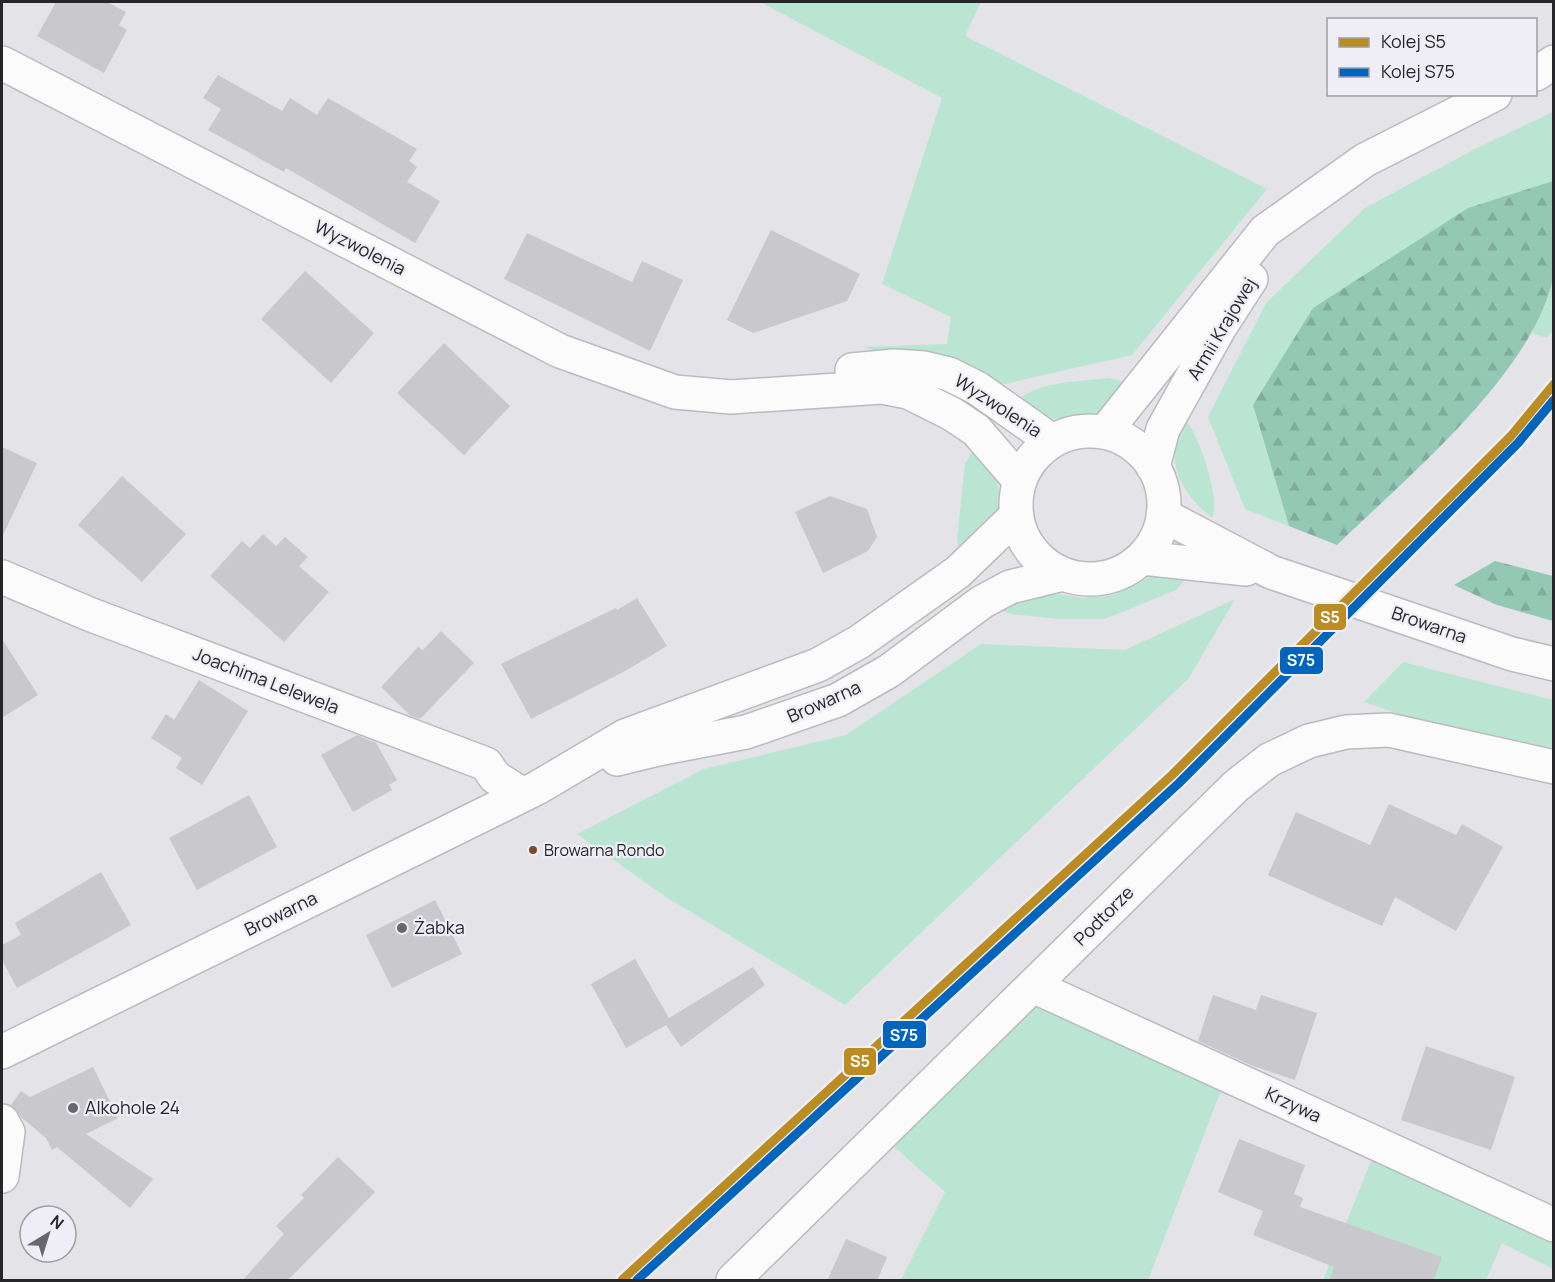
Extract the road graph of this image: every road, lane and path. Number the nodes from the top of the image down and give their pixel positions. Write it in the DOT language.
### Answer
graph roads {
  1 [pos="1554,62"];
  2 [pos="2,63"];
  3 [pos="1537,73"];
  4 [pos="1491,96"];
  5 [pos="1309,200"];
  6 [pos="731,397"];
  7 [pos="1105,432"];
  8 [pos="1052,441"];
  9 [pos="1153,467"];
  10 [pos="1020,481"];
  11 [pos="1163,515"];
  12 [pos="1016,516"];
  13 [pos="1142,558"];
  14 [pos="1271,572"];
  15 [pos="1063,574"];
  16 [pos="2,577"];
  17 [pos="1554,664"];
  18 [pos="1554,767"];
  19 [pos="560,775"];
  20 [pos="523,795"];
  21 [pos="1033,986"];
  22 [pos="2,1052"];
  23 [pos="2,1121"];
  24 [pos="2,1176"];
  25 [pos="1554,1225"];
  26 [pos="733,1281"];
  1 -- 3 [label="street"];
  2 -- 6 [label="street, Wyzwolenia"];
  4 -- 5 [label="street, Armii Krajowej"];
  5 -- 7 [label="street, Armii Krajowej"];
  5 -- 9 [label="street, Armii Krajowej"];
  6 -- 8 [label="street, Wyzwolenia"];
  6 -- 10 [label="street, Wyzwolenia"];
  7 -- 8 [label="street"];
  7 -- 9 [label="street"];
  8 -- 10 [label="street"];
  9 -- 11 [label="street"];
  10 -- 12 [label="street"];
  11 -- 13 [label="street"];
  11 -- 14 [label="street, Browarna"];
  12 -- 15 [label="street"];
  12 -- 19 [label="street, Browarna"];
  13 -- 14 [label="street, Browarna"];
  13 -- 15 [label="street"];
  14 -- 17 [label="street, Browarna"];
  15 -- 19 [label="street, Browarna"];
  16 -- 20 [label="street, Joachima Lelewela"];
  18 -- 21 [label="street, Podtorze"];
  19 -- 20 [label="street, Browarna"];
  20 -- 22 [label="street, Browarna"];
  21 -- 25 [label="street, Krzywa"];
  21 -- 26 [label="street, Podtorze"];
  23 -- 24 [label="street"];
}
